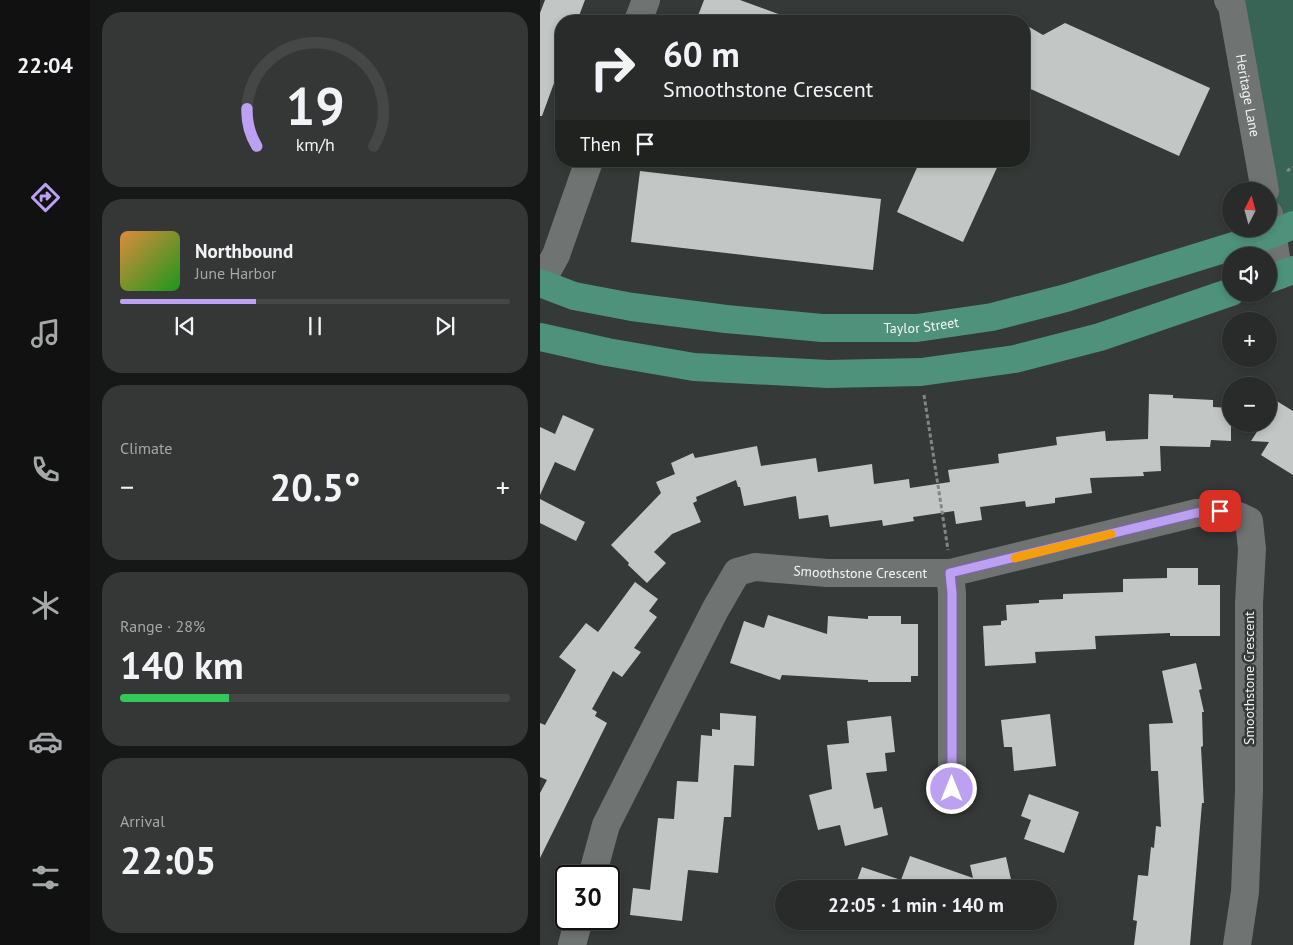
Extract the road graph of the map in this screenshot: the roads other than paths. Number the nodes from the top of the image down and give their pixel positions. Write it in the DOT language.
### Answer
graph roads {
  1 [pos="646,0"];
  2 [pos="1228,0"];
  3 [pos="640,15"];
  4 [pos="587,167"];
  5 [pos="1263,182"];
  6 [pos="1278,224"];
  7 [pos="1238,238"];
  8 [pos="1280,275"];
  9 [pos="540,283"];
  10 [pos="1222,295"];
  11 [pos="540,337"];
  12 [pos="949,561"];
  13 [pos="952,789"];
  14 [pos="595,865"];
  15 [pos="577,930"];
  16 [pos="572,945"];
  17 [pos="1237,945"];
  1 -- 3 [label="street"];
  2 -- 5 [label="street, Heritage Lane"];
  4 -- 9 [label="street"];
  6 -- 8 [label="street"];
  7 -- 9 [label="main road, Taylor Street"];
  10 -- 11 [label="main road"];
  12 -- 13 [label="street"];
  12 -- 14 [label="street, Smoothstone Crescent"];
  12 -- 17 [label="street, Smoothstone Crescent"];
  15 -- 16 [label="street"];
}
